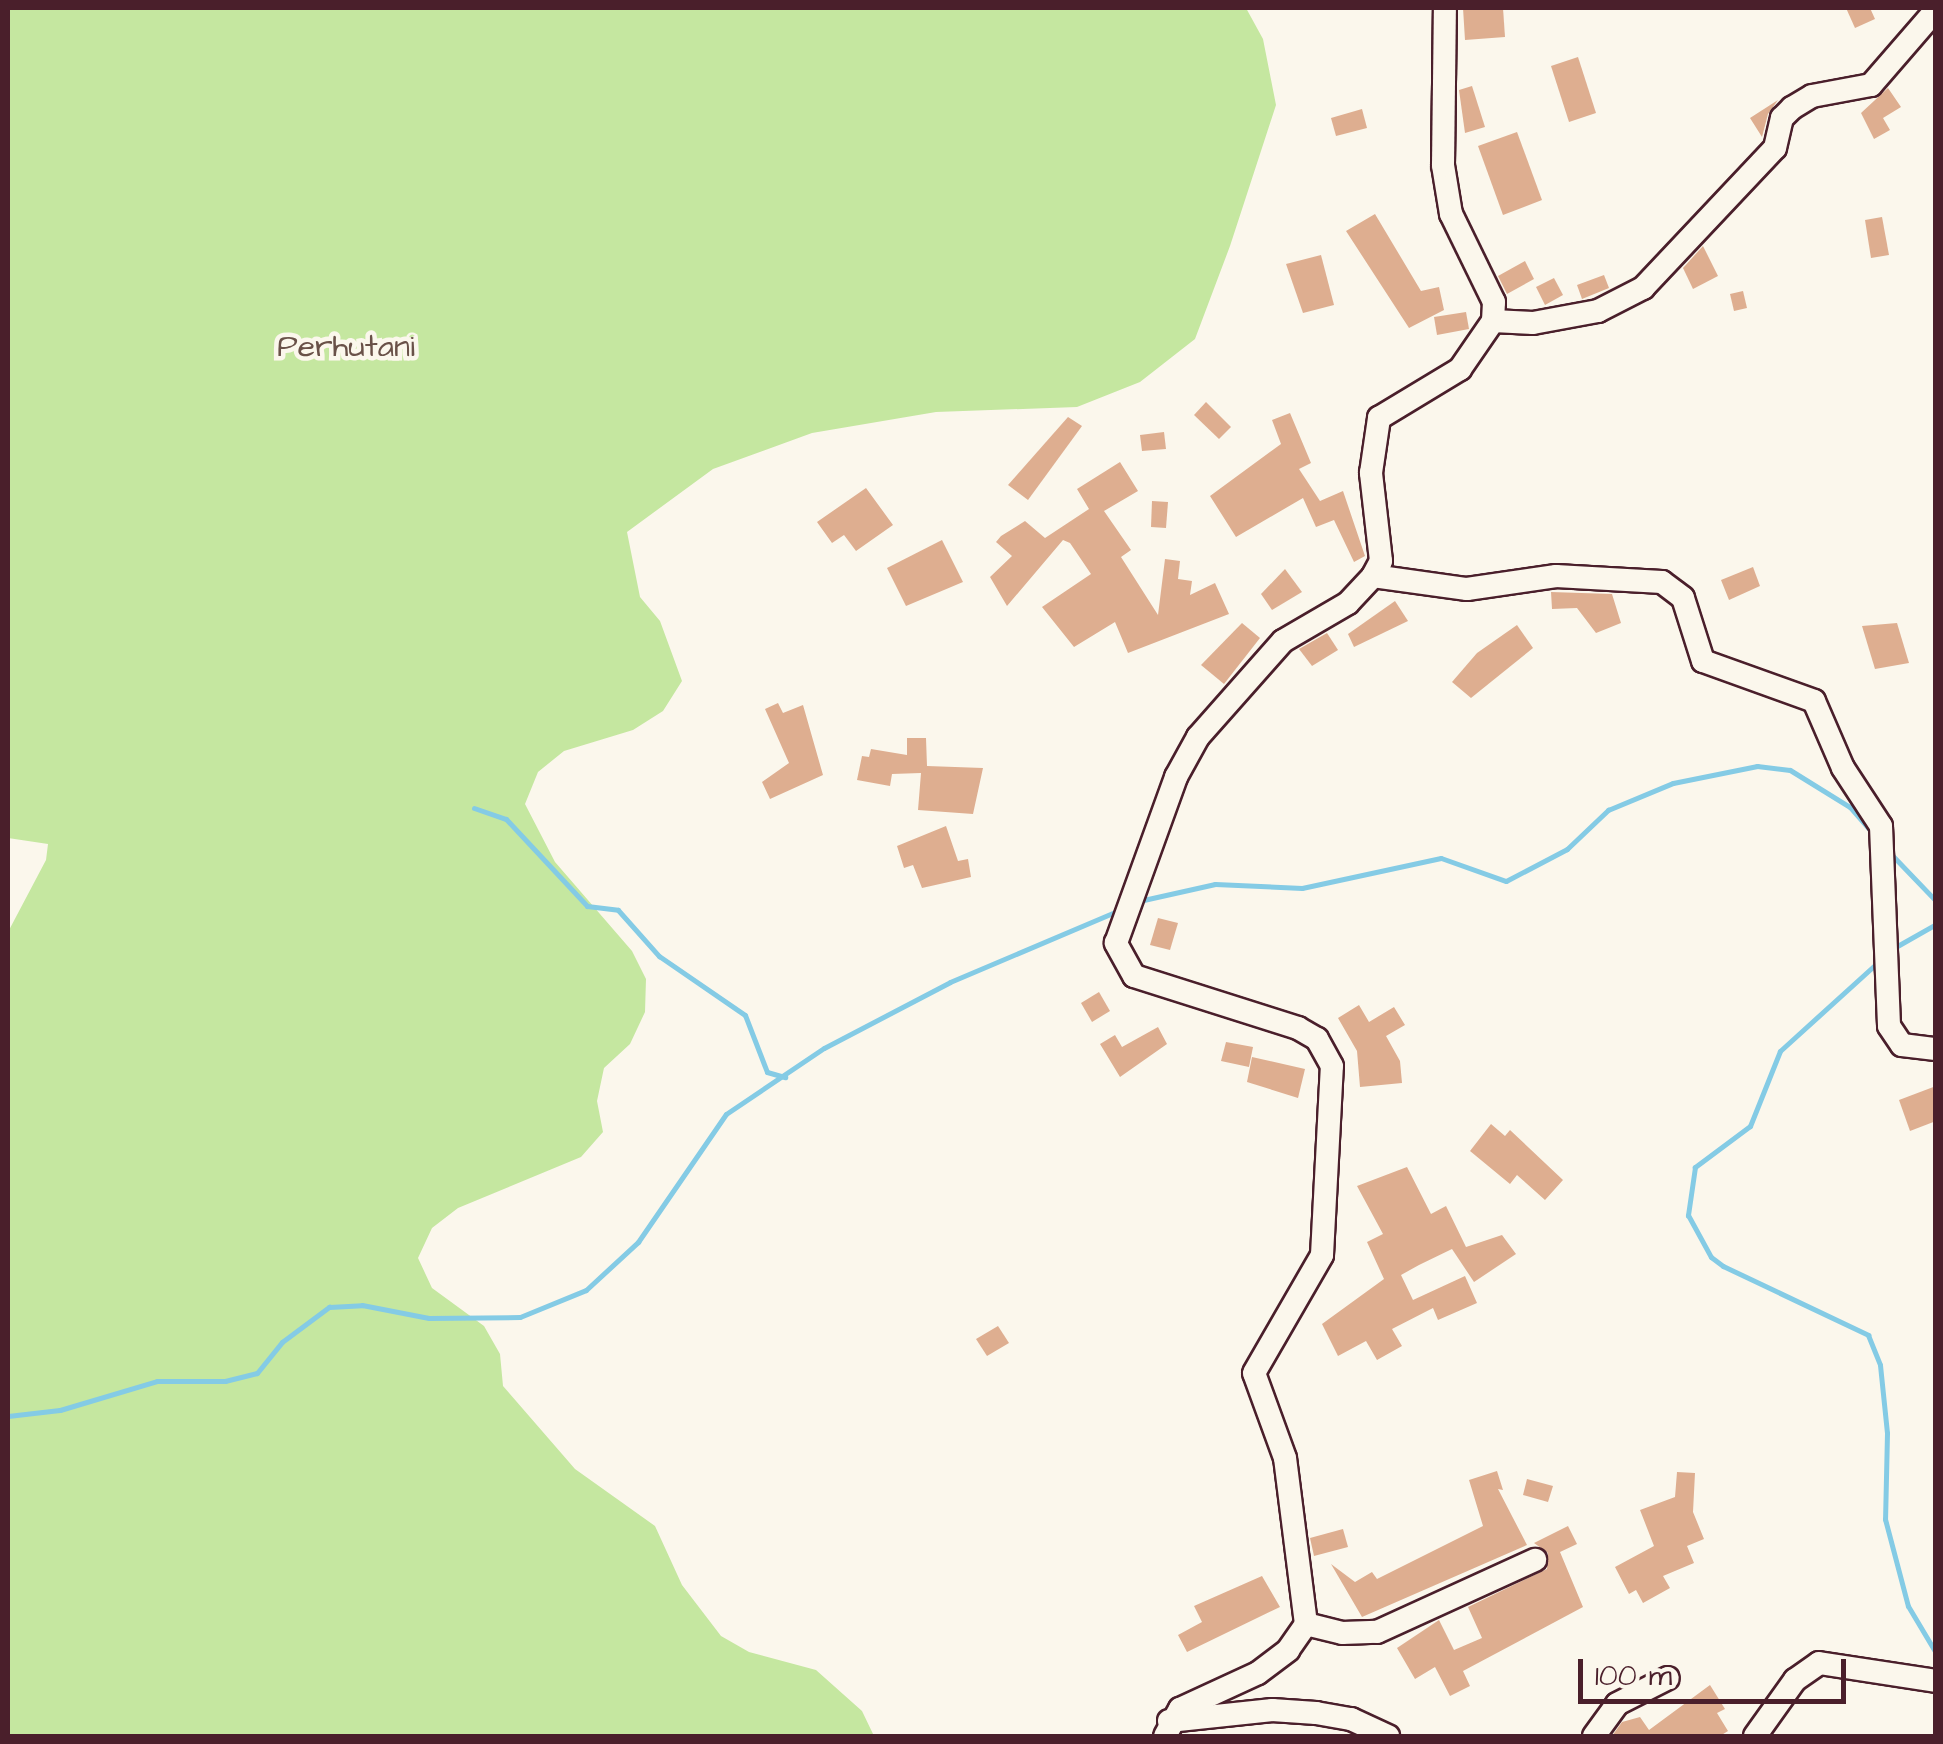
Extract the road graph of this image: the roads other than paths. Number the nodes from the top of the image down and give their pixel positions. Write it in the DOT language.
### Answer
graph roads {
  1 [pos="1445,8"];
  2 [pos="1936,10"];
  3 [pos="1494,321"];
  4 [pos="1373,576"];
  5 [pos="1936,1049"];
  6 [pos="1536,1560"];
  7 [pos="1306,1624"];
  8 [pos="1668,1678"];
  9 [pos="1936,1681"];
  10 [pos="1167,1729"];
  11 [pos="1764,1734"];
  12 [pos="1388,1736"];
  13 [pos="1594,1736"];
  1 -- 3 [label="street"];
  2 -- 3 [label="street"];
  3 -- 4 [label="street"];
  4 -- 5 [label="street"];
  4 -- 7 [label="street"];
  6 -- 7 [label="street"];
  7 -- 10 [label="street"];
  8 -- 13 [label="street"];
  9 -- 11 [label="street"];
  10 -- 12 [label="street"];
}
